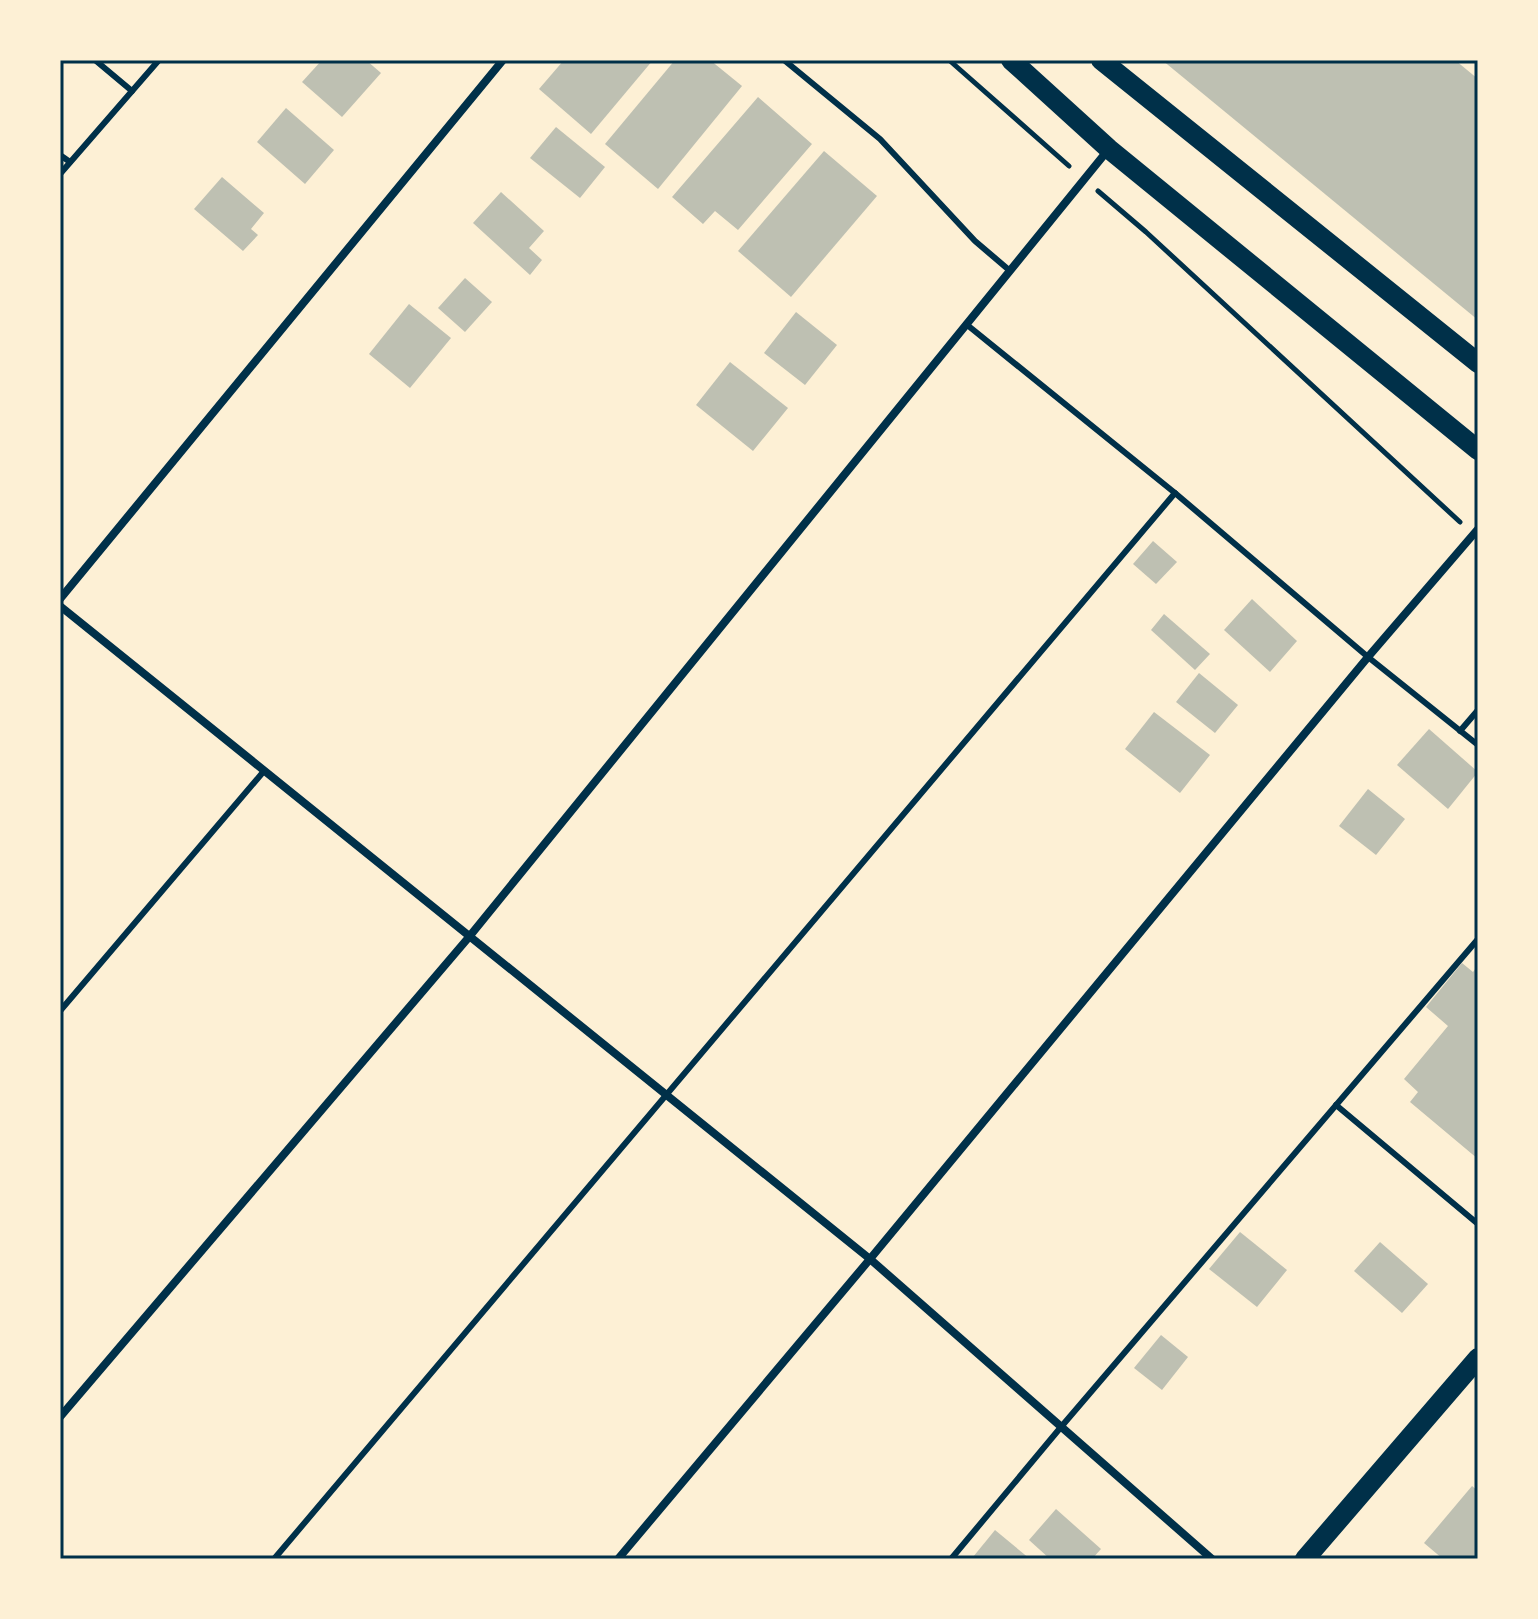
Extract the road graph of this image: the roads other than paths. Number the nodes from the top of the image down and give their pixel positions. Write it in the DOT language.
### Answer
graph roads {
  1 [pos="95,60"];
  2 [pos="159,60"];
  3 [pos="503,60"];
  4 [pos="784,60"];
  5 [pos="1011,60"];
  6 [pos="1101,60"];
  7 [pos="132,91"];
  8 [pos="1109,149"];
  9 [pos="60,155"];
  10 [pos="70,162"];
  11 [pos="60,174"];
  12 [pos="1009,270"];
  13 [pos="966,324"];
  14 [pos="1478,363"];
  15 [pos="1478,450"];
  16 [pos="1175,493"];
  17 [pos="1476,532"];
  18 [pos="60,599"];
  19 [pos="60,606"];
  20 [pos="1368,657"];
  21 [pos="1478,710"];
  22 [pos="1460,731"];
  23 [pos="1478,745"];
  24 [pos="264,771"];
  25 [pos="469,937"];
  26 [pos="1478,939"];
  27 [pos="60,1011"];
  28 [pos="666,1096"];
  29 [pos="1336,1105"];
  30 [pos="1478,1224"];
  31 [pos="870,1259"];
  32 [pos="1478,1358"];
  33 [pos="60,1417"];
  34 [pos="1061,1427"];
  35 [pos="274,1559"];
  36 [pos="618,1559"];
  37 [pos="951,1559"];
  38 [pos="1212,1559"];
  39 [pos="1305,1559"];
  1 -- 7 [label="lane"];
  2 -- 7 [label="lane"];
  3 -- 18 [label="street"];
  4 -- 12 [label="lane"];
  5 -- 8 [label="main road"];
  6 -- 14 [label="main road"];
  7 -- 10 [label="lane"];
  8 -- 12 [label="street"];
  8 -- 15 [label="main road"];
  9 -- 10 [label="lane"];
  10 -- 11 [label="lane"];
  12 -- 13 [label="street"];
  13 -- 16 [label="lane"];
  13 -- 25 [label="street"];
  16 -- 20 [label="lane"];
  16 -- 28 [label="lane"];
  17 -- 20 [label="street"];
  19 -- 24 [label="street"];
  20 -- 22 [label="lane"];
  20 -- 31 [label="street"];
  21 -- 22 [label="lane"];
  22 -- 23 [label="lane"];
  24 -- 25 [label="street"];
  24 -- 27 [label="lane"];
  25 -- 28 [label="street"];
  25 -- 33 [label="street"];
  26 -- 29 [label="lane"];
  28 -- 31 [label="street"];
  28 -- 35 [label="lane"];
  29 -- 30 [label="lane"];
  29 -- 34 [label="lane"];
  31 -- 34 [label="street"];
  31 -- 36 [label="street"];
  32 -- 39 [label="main road"];
  34 -- 37 [label="lane"];
  34 -- 38 [label="street"];
}
